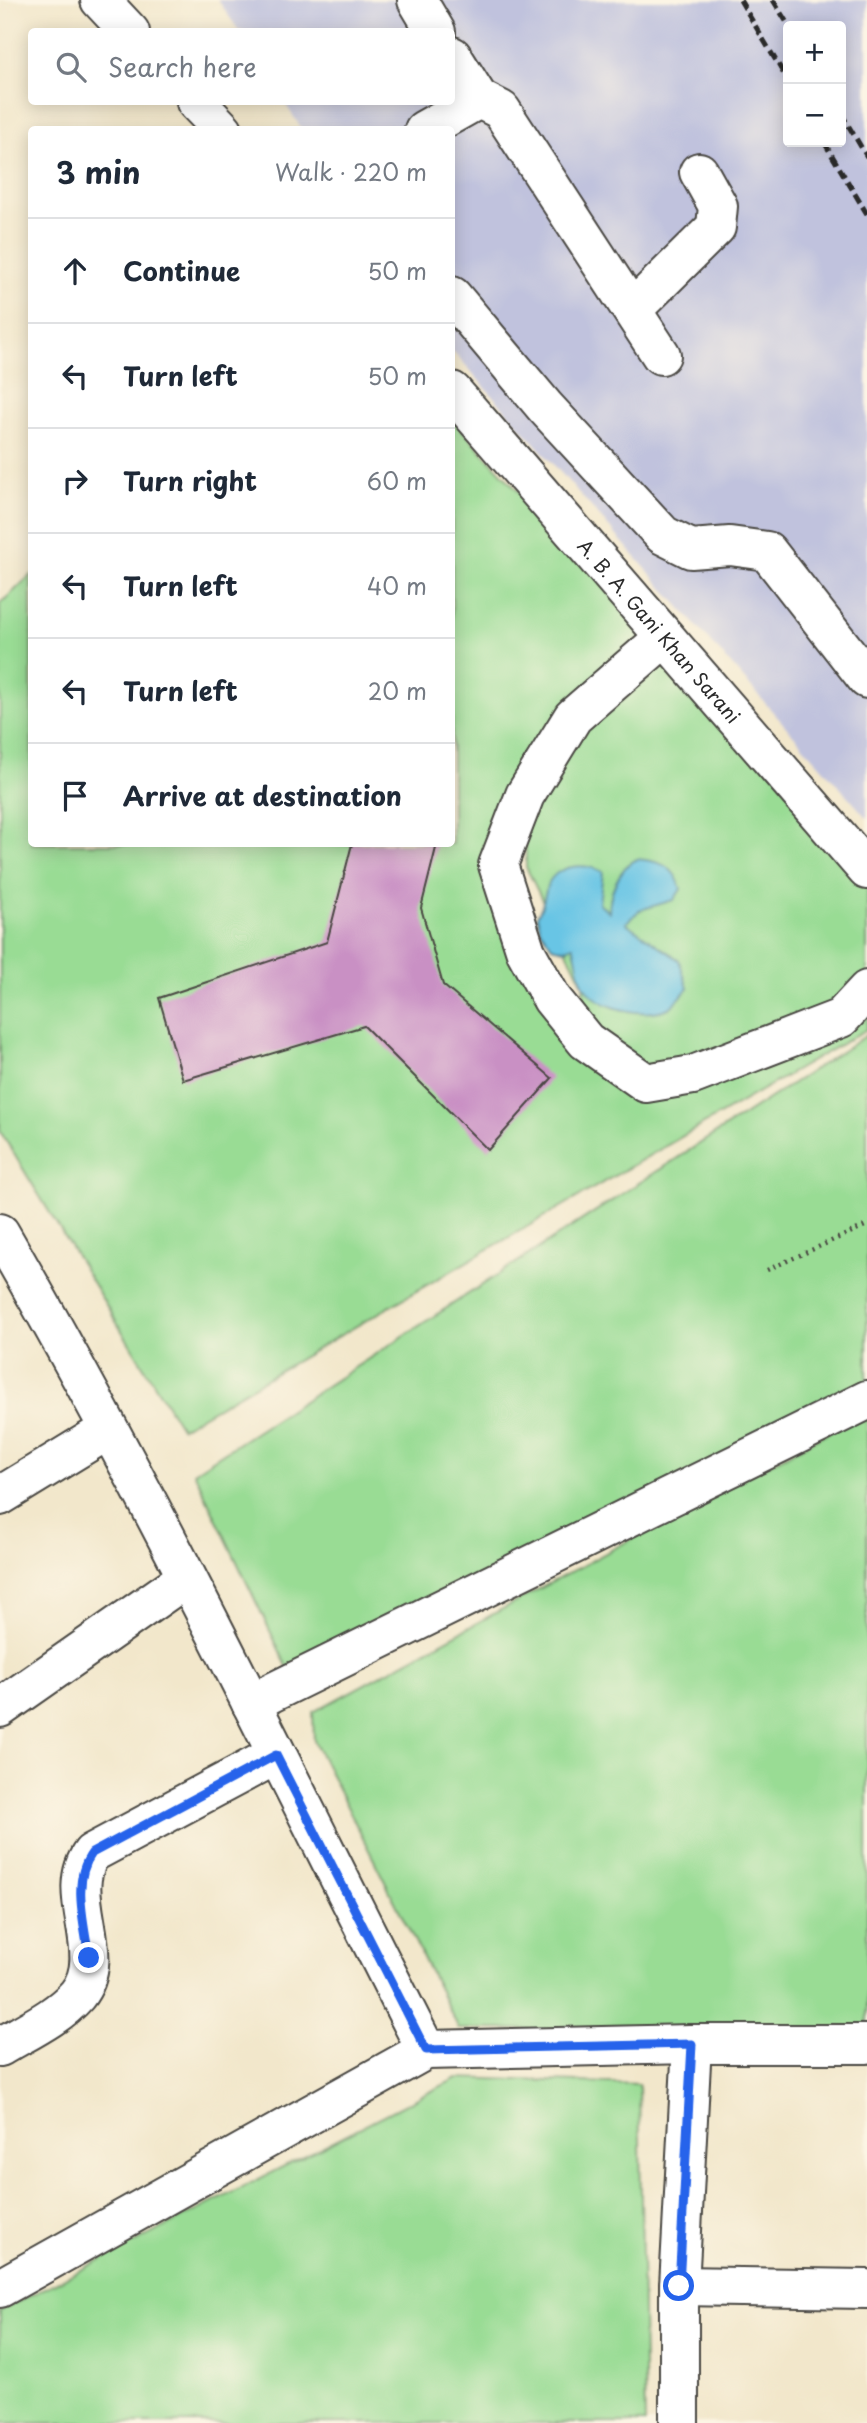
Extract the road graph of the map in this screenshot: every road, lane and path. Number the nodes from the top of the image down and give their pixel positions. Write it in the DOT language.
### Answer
graph roads {
  1 [pos="100,0"];
  2 [pos="416,0"];
  3 [pos="126,28"];
  4 [pos="434,28"];
  5 [pos="455,61"];
  6 [pos="479,99"];
  7 [pos="199,105"];
  8 [pos="219,126"];
  9 [pos="431,126"];
  10 [pos="699,172"];
  11 [pos="455,300"];
  12 [pos="633,309"];
  13 [pos="661,355"];
  14 [pos="455,394"];
  15 [pos="665,637"];
  16 [pos="867,679"];
  17 [pos="867,870"];
  18 [pos="867,989"];
  19 [pos="867,1224"];
  20 [pos="0,1233"];
  21 [pos="766,1270"];
  22 [pos="867,1400"];
  23 [pos="108,1430"];
  24 [pos="0,1496"];
  25 [pos="186,1578"];
  26 [pos="251,1703"];
  27 [pos="0,1708"];
  28 [pos="276,1755"];
  29 [pos="692,2044"];
  30 [pos="867,2044"];
  31 [pos="0,2047"];
  32 [pos="426,2050"];
  33 [pos="679,2286"];
  34 [pos="0,2288"];
  35 [pos="867,2289"];
  36 [pos="679,2423"];
  1 -- 3 [label="street"];
  2 -- 4 [label="street"];
  5 -- 6 [label="street"];
  6 -- 9 [label="street"];
  6 -- 12 [label="street"];
  7 -- 8 [label="street"];
  10 -- 12 [label="street"];
  11 -- 16 [label="street"];
  12 -- 13 [label="street"];
  14 -- 15 [label="street, A. B. A. Gani Khan Sarani"];
  15 -- 17 [label="street, A. B. A. Gani Khan Sarani"];
  15 -- 18 [label="street"];
  19 -- 21 [label="path"];
  20 -- 23 [label="street"];
  22 -- 26 [label="street"];
  23 -- 24 [label="street"];
  23 -- 25 [label="street"];
  25 -- 26 [label="street"];
  25 -- 27 [label="street"];
  26 -- 28 [label="street"];
  28 -- 31 [label="street"];
  28 -- 32 [label="street"];
  29 -- 30 [label="street"];
  29 -- 32 [label="street"];
  29 -- 33 [label="street"];
  32 -- 34 [label="street"];
  33 -- 35 [label="street"];
  33 -- 36 [label="street"];
}
